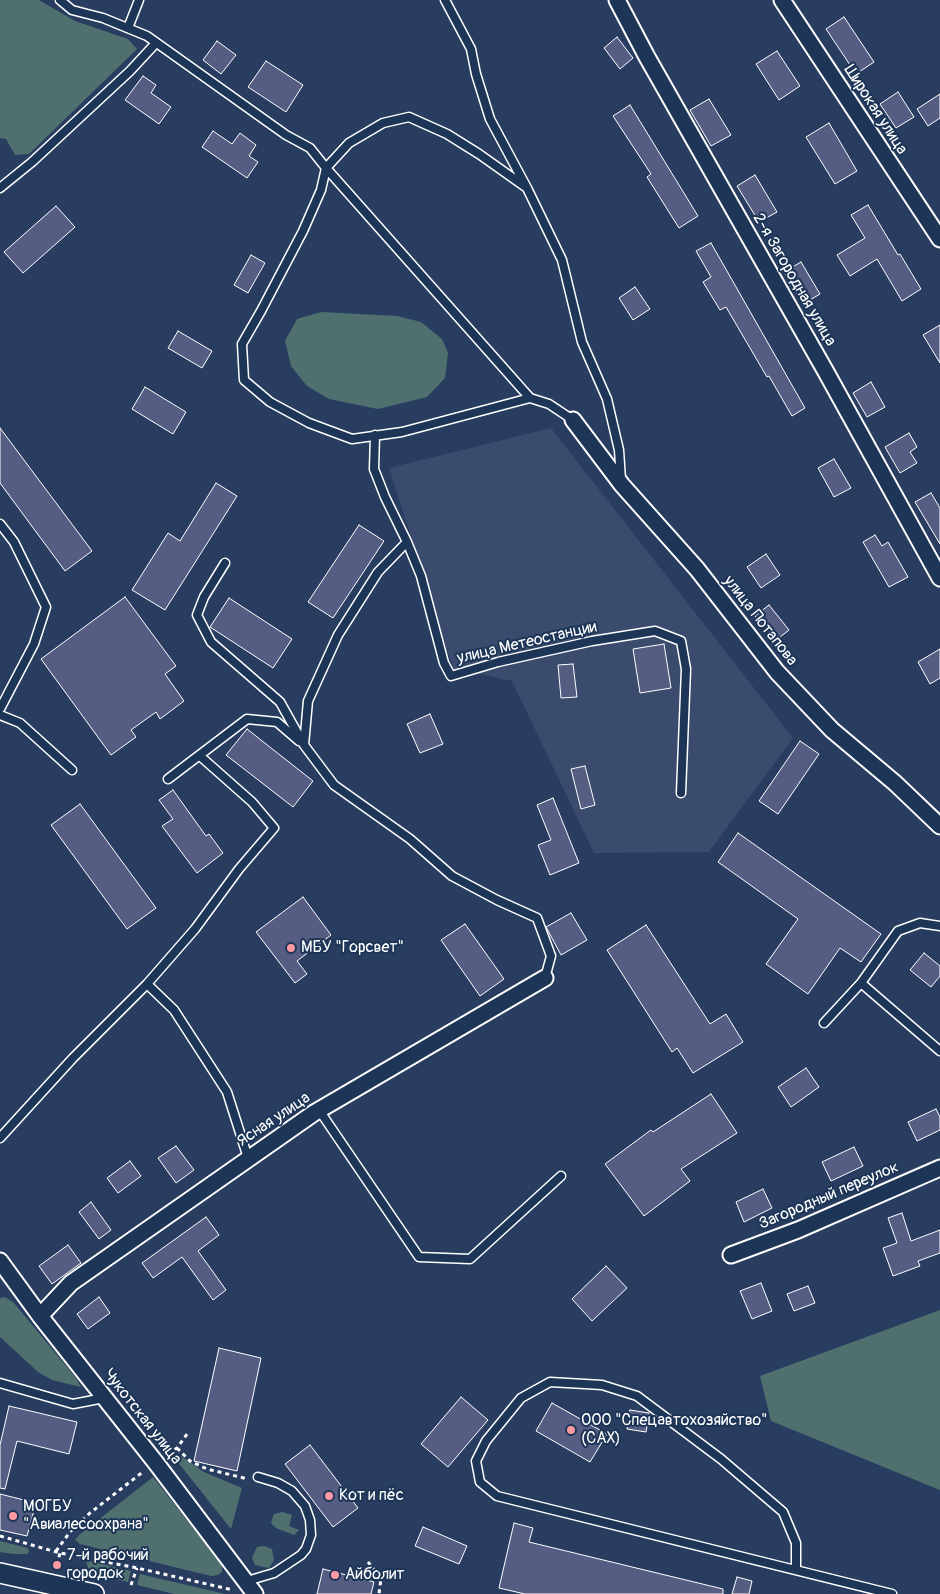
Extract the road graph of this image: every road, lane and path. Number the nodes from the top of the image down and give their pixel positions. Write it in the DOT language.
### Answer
graph roads {
  1 [pos="60,0"];
  2 [pos="139,0"];
  3 [pos="446,0"];
  4 [pos="616,0"];
  5 [pos="782,0"];
  6 [pos="128,28"];
  7 [pos="156,43"];
  8 [pos="326,168"];
  9 [pos="0,188"];
  10 [pos="527,188"];
  11 [pos="940,239"];
  12 [pos="530,398"];
  13 [pos="574,420"];
  14 [pos="375,435"];
  15 [pos="622,485"];
  16 [pos="0,524"];
  17 [pos="407,542"];
  18 [pos="225,563"];
  19 [pos="940,578"];
  20 [pos="0,709"];
  21 [pos="0,715"];
  22 [pos="304,745"];
  23 [pos="200,756"];
  24 [pos="72,770"];
  25 [pos="168,779"];
  26 [pos="681,793"];
  27 [pos="940,826"];
  28 [pos="940,926"];
  29 [pos="545,978"];
  30 [pos="861,983"];
  31 [pos="147,984"];
  32 [pos="824,1023"];
  33 [pos="940,1051"];
  34 [pos="319,1110"];
  35 [pos="0,1138"];
  36 [pos="248,1158"];
  37 [pos="940,1168"];
  38 [pos="561,1176"];
  39 [pos="730,1255"];
  40 [pos="0,1261"];
  41 [pos="40,1316"];
  42 [pos="0,1383"];
  43 [pos="104,1398"];
  44 [pos="188,1434"];
  45 [pos="177,1448"];
  46 [pos="156,1463"];
  47 [pos="258,1479"];
  48 [pos="0,1536"];
  49 [pos="58,1552"];
  50 [pos="368,1562"];
  51 [pos="57,1565"];
  52 [pos="137,1568"];
  53 [pos="796,1570"];
  54 [pos="0,1573"];
  55 [pos="132,1585"];
  56 [pos="247,1589"];
  57 [pos="94,1594"];
  58 [pos="379,1594"];
  59 [pos="892,1594"];
  1 -- 6 [label="lane"];
  2 -- 6 [label="lane"];
  3 -- 10 [label="lane"];
  4 -- 19 [label="street, 2-я Загородная улица"];
  5 -- 11 [label="street, Широкая улица"];
  6 -- 7 [label="lane"];
  7 -- 8 [label="lane"];
  7 -- 9 [label="lane"];
  8 -- 10 [label="lane"];
  8 -- 12 [label="lane"];
  8 -- 14 [label="lane"];
  10 -- 15 [label="lane"];
  12 -- 13 [label="lane"];
  12 -- 14 [label="lane"];
  13 -- 15 [label="street, улица Потапова"];
  14 -- 17 [label="lane, улица Метеостанции"];
  15 -- 27 [label="street, улица Потапова"];
  16 -- 20 [label="lane"];
  17 -- 22 [label="lane"];
  17 -- 26 [label="lane, улица Метеостанции"];
  18 -- 22 [label="lane"];
  21 -- 24 [label="lane"];
  22 -- 23 [label="lane"];
  22 -- 29 [label="lane"];
  23 -- 25 [label="lane"];
  23 -- 31 [label="lane"];
  28 -- 30 [label="lane"];
  29 -- 34 [label="street, Ясная улица"];
  30 -- 32 [label="lane"];
  30 -- 33 [label="lane"];
  31 -- 35 [label="lane"];
  31 -- 36 [label="lane"];
  34 -- 36 [label="street, Ясная улица"];
  34 -- 38 [label="lane"];
  36 -- 41 [label="street, Ясная улица"];
  37 -- 39 [label="street, Загородный переулок"];
  40 -- 41 [label="street, Чукотская улица"];
  41 -- 43 [label="street, Чукотская улица"];
  42 -- 43 [label="lane"];
  43 -- 46 [label="street, Чукотская улица"];
  44 -- 45 [label="path"];
  45 -- 46 [label="path"];
  45 -- 47 [label="path"];
  46 -- 49 [label="path"];
  46 -- 56 [label="street, Чукотская улица"];
  47 -- 56 [label="lane"];
  48 -- 49 [label="path"];
  49 -- 51 [label="path"];
  49 -- 52 [label="path"];
  50 -- 58 [label="path"];
  52 -- 55 [label="path"];
  52 -- 56 [label="path"];
  53 -- 53 [label="lane"];
  53 -- 59 [label="lane"];
  54 -- 57 [label="street"];
}
